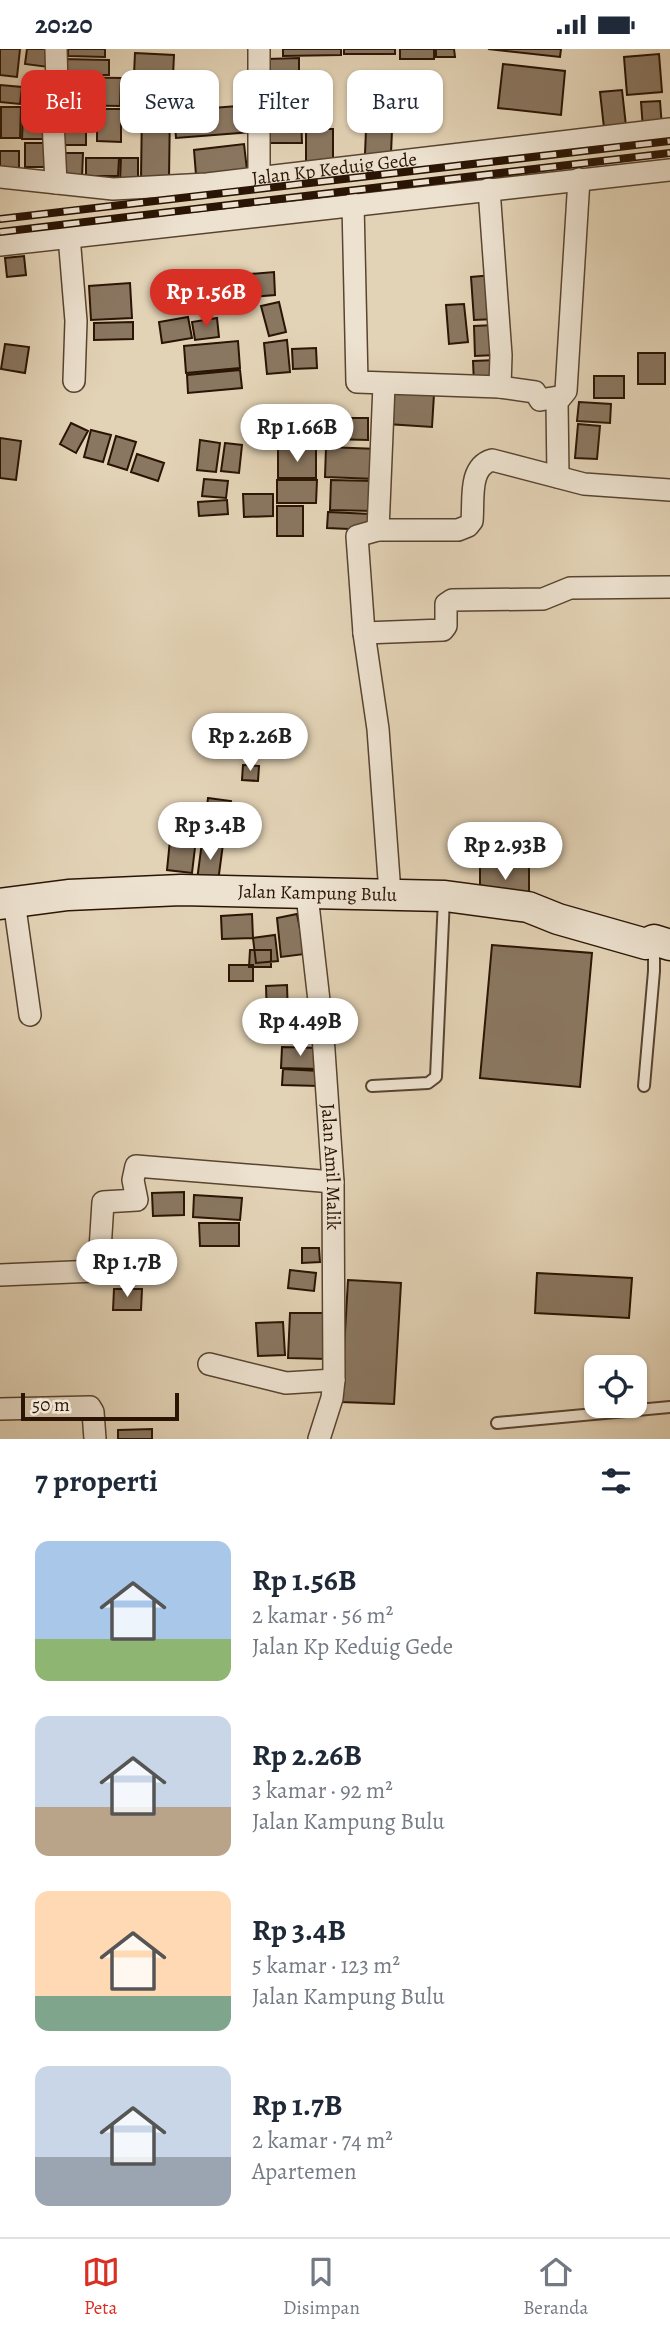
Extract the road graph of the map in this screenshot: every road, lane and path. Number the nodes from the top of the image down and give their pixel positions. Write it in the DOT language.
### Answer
graph roads {
  1 [pos="56,49"];
  2 [pos="259,49"];
  3 [pos="670,129"];
  4 [pos="670,170"];
  5 [pos="0,177"];
  6 [pos="259,177"];
  7 [pos="579,179"];
  8 [pos="55,183"];
  9 [pos="489,189"];
  10 [pos="353,204"];
  11 [pos="69,236"];
  12 [pos="0,245"];
  13 [pos="74,381"];
  14 [pos="384,386"];
  15 [pos="500,387"];
  16 [pos="558,397"];
  17 [pos="558,477"];
  18 [pos="670,490"];
  19 [pos="378,530"];
  20 [pos="670,587"];
  21 [pos="364,633"];
  22 [pos="390,893"];
  23 [pos="307,895"];
  24 [pos="445,896"];
  25 [pos="7,903"];
  26 [pos="662,942"];
  27 [pos="30,1015"];
  28 [pos="372,1086"];
  29 [pos="644,1086"];
  30 [pos="334,1182"];
  31 [pos="0,1275"];
  32 [pos="209,1364"];
  33 [pos="334,1380"];
  34 [pos="670,1408"];
  35 [pos="0,1409"];
  36 [pos="497,1423"];
  37 [pos="95,1439"];
  38 [pos="319,1439"];
  1 -- 8 [label="street"];
  2 -- 6 [label="street"];
  3 -- 6 [label="street, Jalan Kp Keduig Gede"];
  4 -- 7 [label="street"];
  5 -- 8 [label="street, Jalan Kp Keduig Gede"];
  6 -- 8 [label="street, Jalan Kp Keduig Gede"];
  7 -- 9 [label="street"];
  7 -- 16 [label="street"];
  9 -- 10 [label="street"];
  9 -- 15 [label="street"];
  10 -- 11 [label="street"];
  10 -- 14 [label="street"];
  11 -- 12 [label="street"];
  11 -- 13 [label="street"];
  14 -- 15 [label="street"];
  14 -- 19 [label="street"];
  15 -- 16 [label="street"];
  16 -- 17 [label="street"];
  17 -- 18 [label="street"];
  17 -- 19 [label="street"];
  19 -- 21 [label="street"];
  20 -- 21 [label="street"];
  21 -- 22 [label="street"];
  22 -- 23 [label="street, Jalan Kampung Bulu"];
  22 -- 24 [label="street, Jalan Kampung Bulu"];
  23 -- 25 [label="street, Jalan Kampung Bulu"];
  23 -- 30 [label="street, Jalan Amil Malik"];
  24 -- 26 [label="street, Jalan Kampung Bulu"];
  24 -- 28 [label="lane"];
  25 -- 27 [label="street"];
  26 -- 29 [label="lane"];
  30 -- 31 [label="street"];
  30 -- 33 [label="street, Jalan Amil Malik"];
  32 -- 33 [label="street"];
  33 -- 38 [label="street, Jalan Amil Malik"];
  34 -- 36 [label="lane"];
  35 -- 37 [label="street"];
}
